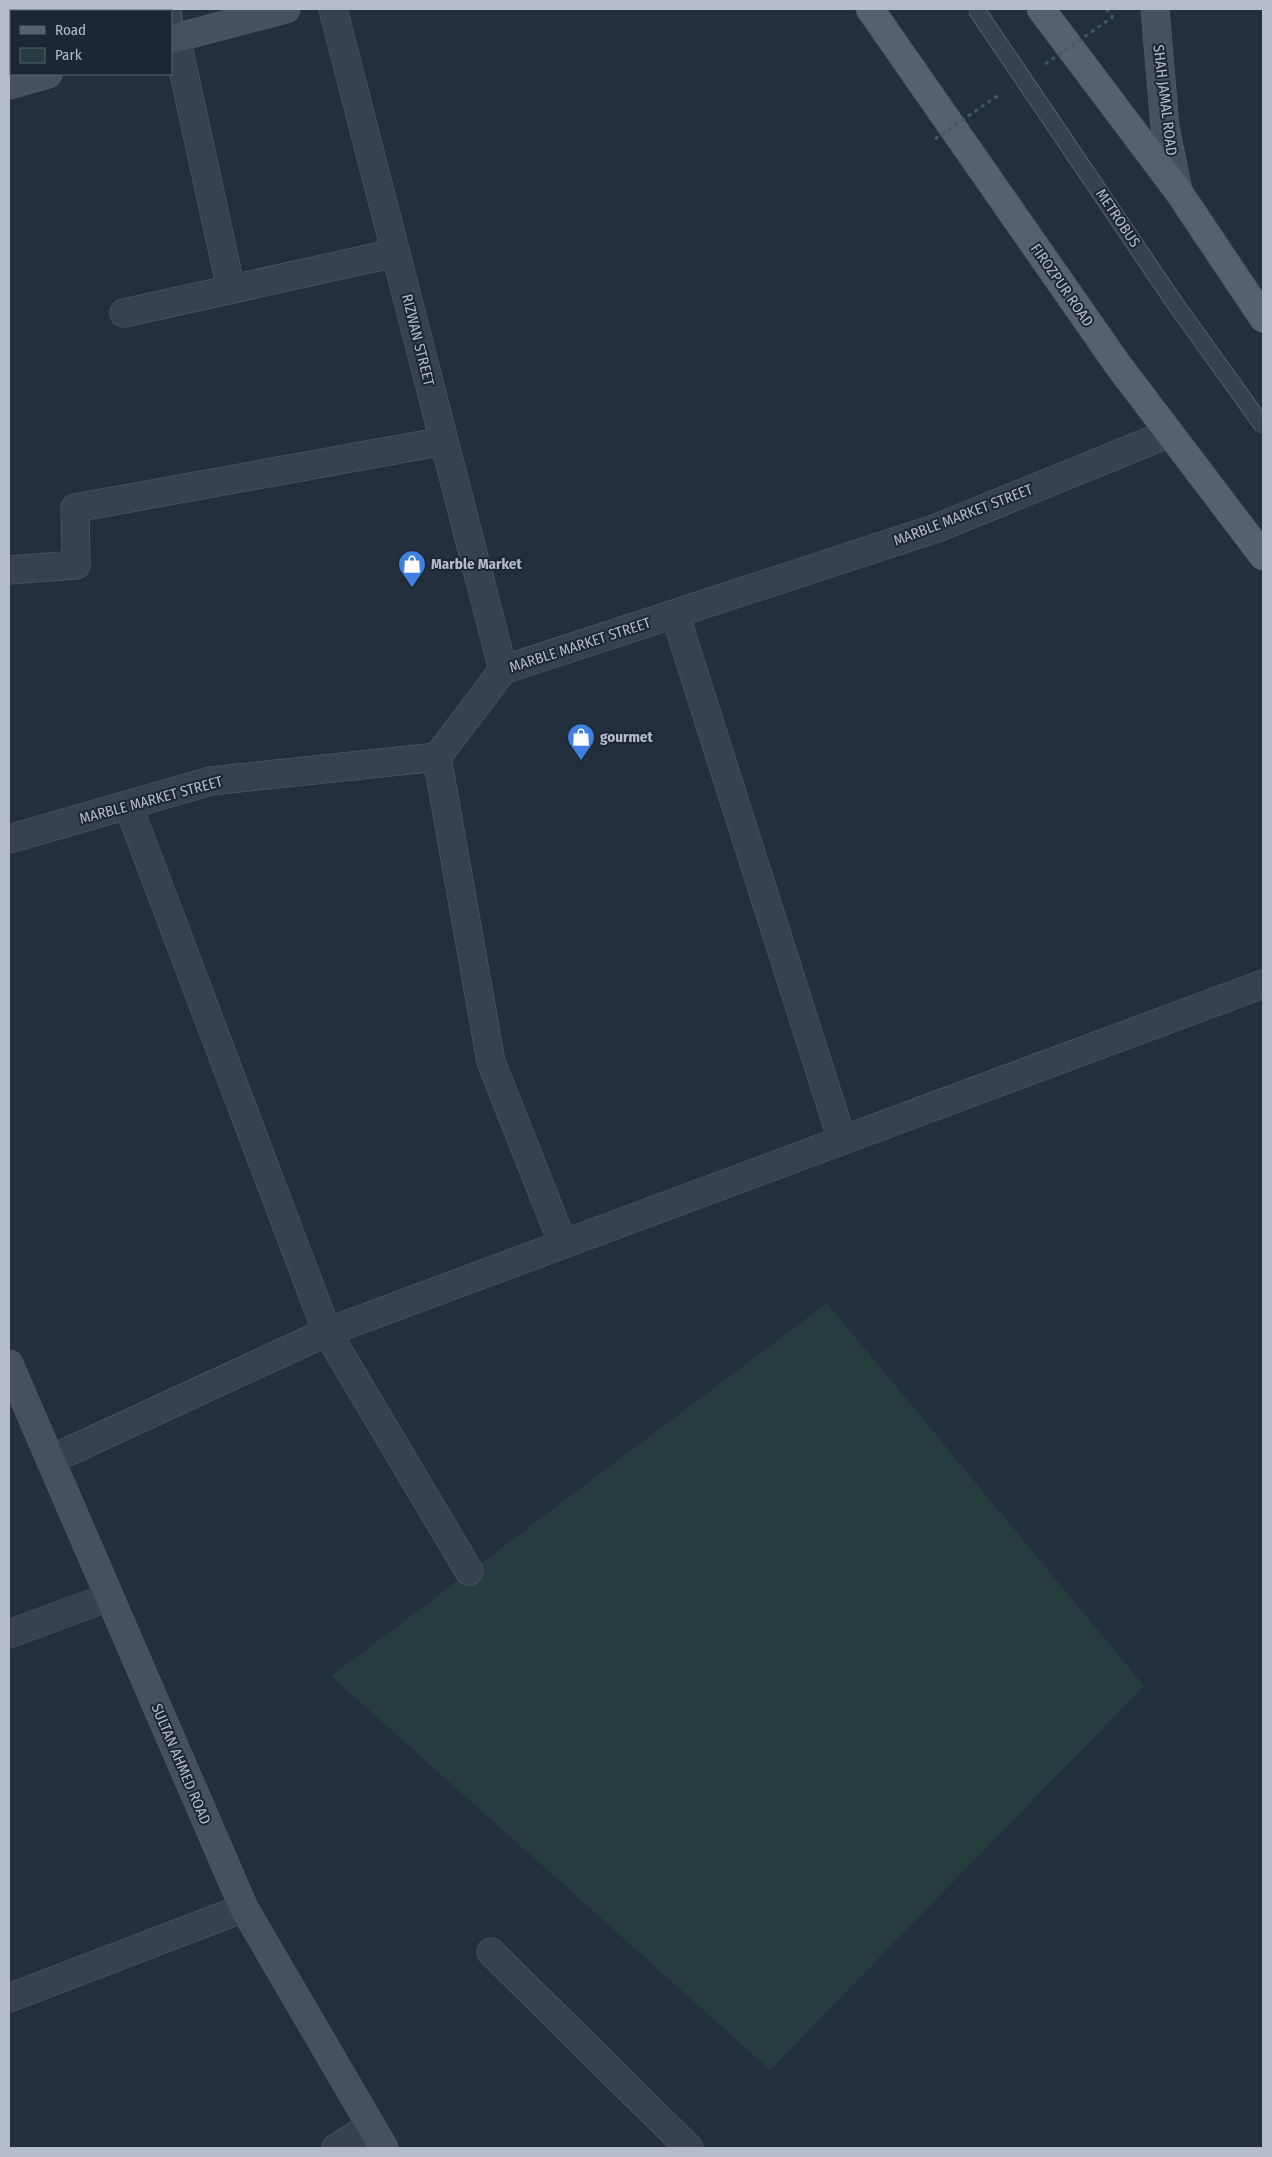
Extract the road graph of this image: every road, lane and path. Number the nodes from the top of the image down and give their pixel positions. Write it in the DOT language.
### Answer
graph roads {
  1 [pos="172,9"];
  2 [pos="286,9"];
  3 [pos="333,9"];
  4 [pos="870,9"];
  5 [pos="976,9"];
  6 [pos="1041,9"];
  7 [pos="1106,9"];
  8 [pos="1155,9"];
  9 [pos="1113,17"];
  10 [pos="174,38"];
  11 [pos="43,75"];
  12 [pos="12,81"];
  13 [pos="1178,191"];
  14 [pos="395,253"];
  15 [pos="231,289"];
  16 [pos="124,313"];
  17 [pos="1263,318"];
  18 [pos="1263,426"];
  19 [pos="1170,433"];
  20 [pos="444,441"];
  21 [pos="1263,556"];
  22 [pos="9,570"];
  23 [pos="675,614"];
  24 [pos="503,670"];
  25 [pos="436,757"];
  26 [pos="128,805"];
  27 [pos="9,839"];
  28 [pos="1263,984"];
  29 [pos="842,1140"];
  30 [pos="563,1244"];
  31 [pos="327,1332"];
  32 [pos="9,1364"];
  33 [pos="50,1460"];
  34 [pos="468,1571"];
  35 [pos="109,1597"];
  36 [pos="9,1634"];
  37 [pos="244,1908"];
  38 [pos="491,1952"];
  39 [pos="9,1998"];
  40 [pos="377,2137"];
  41 [pos="336,2148"];
  42 [pos="689,2148"];
  1 -- 10 [label="lane"];
  2 -- 10 [label="street"];
  3 -- 14 [label="street, RIZWAN STREET"];
  4 -- 19 [label="main road, FIROZPUR ROAD"];
  5 -- 18 [label="lane, METROBUS, bridge"];
  6 -- 13 [label="main road"];
  7 -- 9 [label="path"];
  8 -- 13 [label="street, SHAH JAMAL ROAD"];
  10 -- 15 [label="street"];
  11 -- 12 [label="street"];
  13 -- 17 [label="main road"];
  14 -- 15 [label="street"];
  14 -- 20 [label="street, RIZWAN STREET"];
  15 -- 16 [label="street"];
  19 -- 21 [label="main road, FIROZPUR ROAD"];
  19 -- 23 [label="street, MARBLE MARKET STREET"];
  20 -- 22 [label="street"];
  20 -- 24 [label="street, RIZWAN STREET"];
  23 -- 24 [label="street, MARBLE MARKET STREET"];
  23 -- 29 [label="street"];
  24 -- 25 [label="street, MARBLE MARKET STREET"];
  25 -- 26 [label="street, MARBLE MARKET STREET"];
  25 -- 30 [label="street"];
  26 -- 27 [label="street, MARBLE MARKET STREET"];
  26 -- 31 [label="street"];
  28 -- 29 [label="street"];
  29 -- 30 [label="street"];
  30 -- 31 [label="street"];
  31 -- 33 [label="street"];
  31 -- 34 [label="street"];
  32 -- 33 [label="street, SULTAN AHMED ROAD"];
  33 -- 35 [label="street, SULTAN AHMED ROAD"];
  35 -- 36 [label="street"];
  35 -- 37 [label="street, SULTAN AHMED ROAD"];
  37 -- 39 [label="street"];
  37 -- 40 [label="street, SULTAN AHMED ROAD"];
  38 -- 42 [label="street"];
  40 -- 41 [label="street"];
}
